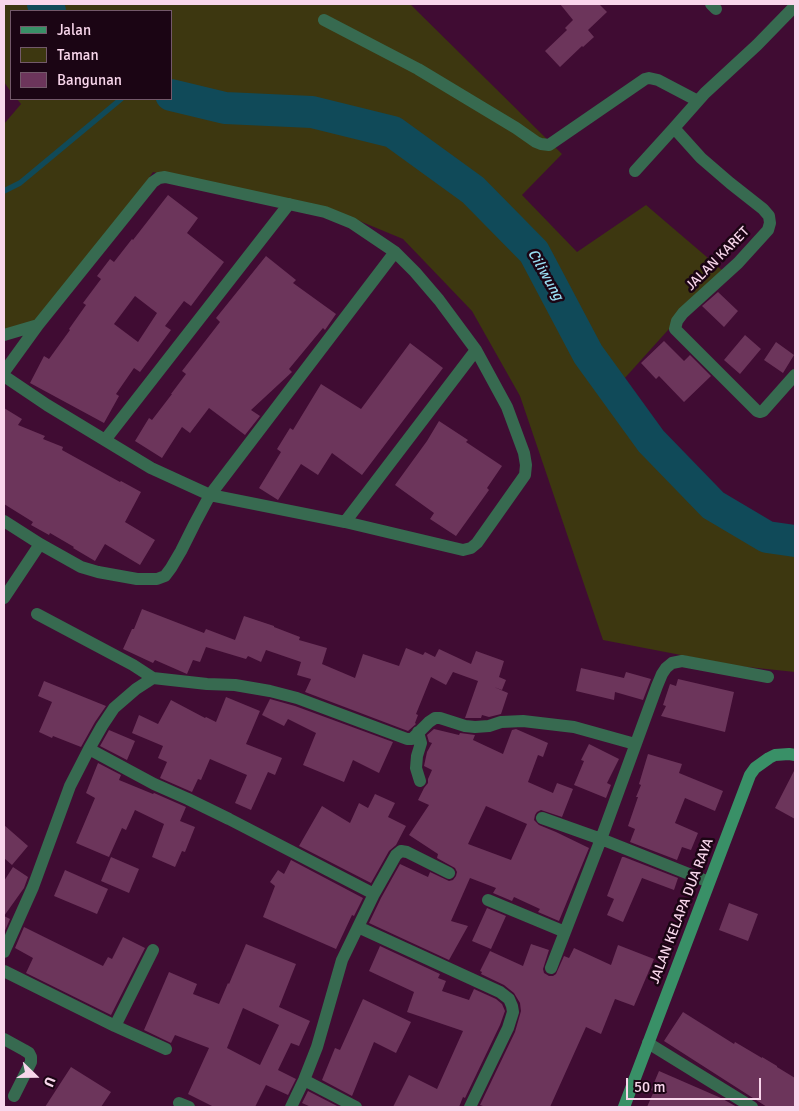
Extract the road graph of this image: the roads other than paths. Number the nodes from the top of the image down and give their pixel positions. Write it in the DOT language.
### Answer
graph roads {
  1 [pos="795,6"];
  2 [pos="324,20"];
  3 [pos="698,101"];
  4 [pos="674,128"];
  5 [pos="635,171"];
  6 [pos="289,204"];
  7 [pos="394,252"];
  8 [pos="38,325"];
  9 [pos="4,335"];
  10 [pos="476,350"];
  11 [pos="4,372"];
  12 [pos="795,375"];
  13 [pos="4,376"];
  14 [pos="105,440"];
  15 [pos="210,495"];
  16 [pos="4,522"];
  17 [pos="345,522"];
  18 [pos="40,544"];
  19 [pos="4,598"];
  20 [pos="36,614"];
  21 [pos="768,677"];
  22 [pos="153,678"];
  23 [pos="418,732"];
  24 [pos="635,744"];
  25 [pos="89,749"];
  26 [pos="795,755"];
  27 [pos="420,781"];
  28 [pos="542,818"];
  29 [pos="601,839"];
  30 [pos="449,873"];
  31 [pos="709,882"];
  32 [pos="374,894"];
  33 [pos="488,900"];
  34 [pos="358,927"];
  35 [pos="565,932"];
  36 [pos="153,950"];
  37 [pos="4,952"];
  38 [pos="551,968"];
  39 [pos="4,971"];
  40 [pos="115,1026"];
  41 [pos="4,1039"];
  42 [pos="648,1043"];
  43 [pos="166,1049"];
  44 [pos="304,1080"];
  45 [pos="14,1096"];
  46 [pos="744,1105"];
  47 [pos="291,1107"];
  48 [pos="356,1107"];
  49 [pos="470,1107"];
  50 [pos="624,1107"];
  1 -- 3 [label="street"];
  2 -- 3 [label="street"];
  3 -- 4 [label="street"];
  4 -- 5 [label="street"];
  4 -- 12 [label="street, JALAN KARET"];
  6 -- 7 [label="street"];
  6 -- 8 [label="street"];
  6 -- 14 [label="street"];
  7 -- 10 [label="street"];
  7 -- 15 [label="street"];
  8 -- 9 [label="street"];
  8 -- 11 [label="street"];
  10 -- 17 [label="street"];
  10 -- 17 [label="street"];
  13 -- 14 [label="street"];
  14 -- 15 [label="street"];
  15 -- 17 [label="street"];
  15 -- 18 [label="street"];
  16 -- 18 [label="street"];
  18 -- 19 [label="street"];
  20 -- 22 [label="street"];
  21 -- 24 [label="street"];
  22 -- 23 [label="street"];
  22 -- 25 [label="street"];
  23 -- 24 [label="street"];
  23 -- 27 [label="street"];
  24 -- 29 [label="street"];
  25 -- 32 [label="street"];
  25 -- 37 [label="street"];
  26 -- 31 [label="main road, JALAN KELAPA DUA RAYA"];
  28 -- 29 [label="street"];
  29 -- 31 [label="street"];
  29 -- 35 [label="street"];
  30 -- 32 [label="street"];
  31 -- 42 [label="main road, JALAN KELAPA DUA RAYA"];
  32 -- 34 [label="street"];
  33 -- 35 [label="street"];
  34 -- 44 [label="street"];
  34 -- 49 [label="street"];
  35 -- 38 [label="street"];
  36 -- 40 [label="street"];
  39 -- 40 [label="street"];
  40 -- 43 [label="street"];
  41 -- 45 [label="street"];
  42 -- 46 [label="street"];
  42 -- 50 [label="main road, JALAN KELAPA DUA RAYA"];
  44 -- 47 [label="street"];
  44 -- 48 [label="street"];
}
